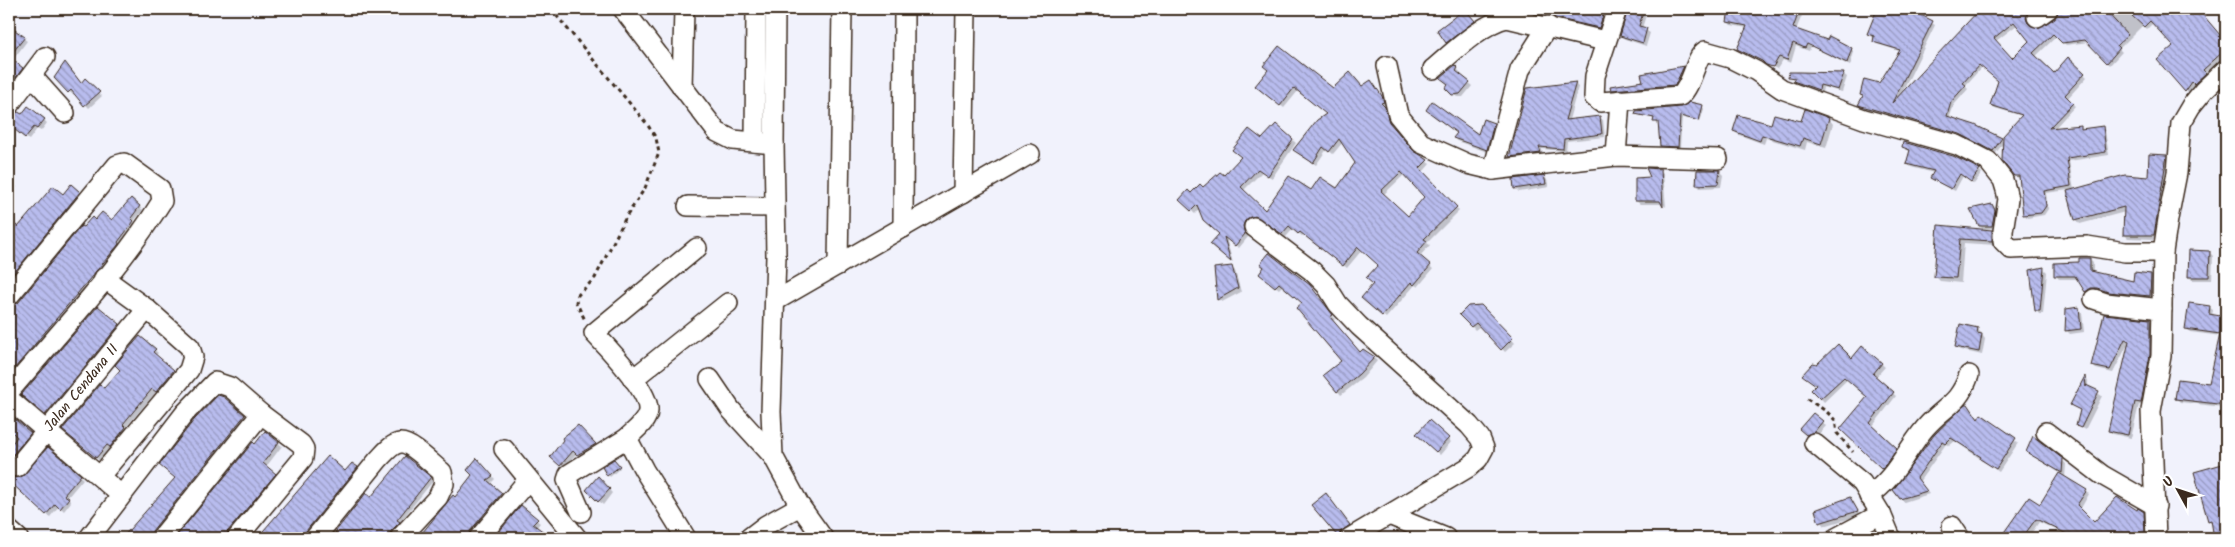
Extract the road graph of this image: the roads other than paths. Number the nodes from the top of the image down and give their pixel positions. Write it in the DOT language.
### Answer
graph roads {
  1 [pos="684,9"];
  2 [pos="756,9"];
  3 [pos="775,9"];
  4 [pos="842,9"];
  5 [pos="904,9"];
  6 [pos="966,9"];
  7 [pos="1617,9"];
  8 [pos="626,11"];
  9 [pos="1548,26"];
  10 [pos="1605,41"];
  11 [pos="45,57"];
  12 [pos="1387,66"];
  13 [pos="2226,69"];
  14 [pos="1434,70"];
  15 [pos="32,76"];
  16 [pos="682,87"];
  17 [pos="1620,100"];
  18 [pos="9,105"];
  19 [pos="66,114"];
  20 [pos="755,142"];
  21 [pos="774,144"];
  22 [pos="1030,154"];
  23 [pos="1616,156"];
  24 [pos="1718,159"];
  25 [pos="1493,170"];
  26 [pos="963,193"];
  27 [pos="688,206"];
  28 [pos="775,206"];
  29 [pos="1254,227"];
  30 [pos="902,228"];
  31 [pos="697,248"];
  32 [pos="2163,252"];
  33 [pos="838,265"];
  34 [pos="104,278"];
  35 [pos="9,296"];
  36 [pos="2094,299"];
  37 [pos="775,301"];
  38 [pos="728,303"];
  39 [pos="147,309"];
  40 [pos="2162,309"];
  41 [pos="1969,375"];
  42 [pos="634,379"];
  43 [pos="710,379"];
  44 [pos="9,392"];
  45 [pos="9,399"];
  46 [pos="261,414"];
  47 [pos="47,432"];
  48 [pos="2046,432"];
  49 [pos="627,438"];
  50 [pos="1814,442"];
  51 [pos="504,449"];
  52 [pos="773,456"];
  53 [pos="17,467"];
  54 [pos="100,476"];
  55 [pos="528,480"];
  56 [pos="121,495"];
  57 [pos="1869,496"];
  58 [pos="800,506"];
  59 [pos="2156,506"];
  60 [pos="581,512"];
  61 [pos="1881,514"];
  62 [pos="1389,515"];
  63 [pos="9,530"];
  64 [pos="567,535"];
  65 [pos="18,538"];
  66 [pos="89,538"];
  67 [pos="161,538"];
  68 [pos="237,538"];
  69 [pos="315,538"];
  70 [pos="400,538"];
  71 [pos="479,538"];
  72 [pos="686,538"];
  73 [pos="749,538"];
  74 [pos="823,538"];
  75 [pos="1350,538"];
  76 [pos="1446,538"];
  77 [pos="1836,538"];
  78 [pos="1891,538"];
  79 [pos="2156,538"];
  1 -- 16 [label="street"];
  2 -- 20 [label="street"];
  3 -- 21 [label="street"];
  4 -- 33 [label="street"];
  5 -- 30 [label="street"];
  6 -- 26 [label="street"];
  7 -- 10 [label="street"];
  8 -- 16 [label="street"];
  9 -- 10 [label="street"];
  9 -- 14 [label="street"];
  9 -- 25 [label="street"];
  10 -- 17 [label="street"];
  11 -- 15 [label="street"];
  12 -- 25 [label="street"];
  13 -- 32 [label="street"];
  15 -- 18 [label="street"];
  15 -- 19 [label="street"];
  16 -- 20 [label="street"];
  17 -- 23 [label="street"];
  17 -- 32 [label="street"];
  20 -- 21 [label="street"];
  21 -- 28 [label="street"];
  22 -- 26 [label="street"];
  23 -- 24 [label="street"];
  23 -- 25 [label="street"];
  26 -- 30 [label="street"];
  27 -- 28 [label="street"];
  28 -- 37 [label="street"];
  29 -- 62 [label="street"];
  30 -- 33 [label="street"];
  31 -- 42 [label="street"];
  32 -- 40 [label="street"];
  33 -- 37 [label="street"];
  34 -- 35 [label="street"];
  34 -- 39 [label="street"];
  34 -- 44 [label="street"];
  36 -- 40 [label="street"];
  37 -- 52 [label="street"];
  38 -- 42 [label="street"];
  39 -- 47 [label="street, Jalan Cendana II"];
  39 -- 54 [label="street"];
  40 -- 59 [label="street"];
  41 -- 57 [label="street"];
  42 -- 49 [label="street"];
  43 -- 52 [label="street"];
  45 -- 47 [label="street"];
  46 -- 56 [label="street"];
  46 -- 67 [label="street"];
  46 -- 68 [label="street"];
  47 -- 53 [label="street, Jalan Cendana II"];
  47 -- 54 [label="street"];
  48 -- 59 [label="street"];
  49 -- 60 [label="street"];
  49 -- 72 [label="street"];
  50 -- 57 [label="street"];
  51 -- 55 [label="street"];
  52 -- 58 [label="street"];
  54 -- 56 [label="street"];
  55 -- 64 [label="street"];
  55 -- 71 [label="street"];
  56 -- 66 [label="street"];
  57 -- 61 [label="street"];
  58 -- 73 [label="street"];
  58 -- 74 [label="street"];
  59 -- 79 [label="street"];
  61 -- 77 [label="street"];
  61 -- 78 [label="street"];
  62 -- 75 [label="street"];
  62 -- 76 [label="street"];
  63 -- 65 [label="street"];
  69 -- 70 [label="street"];
}
